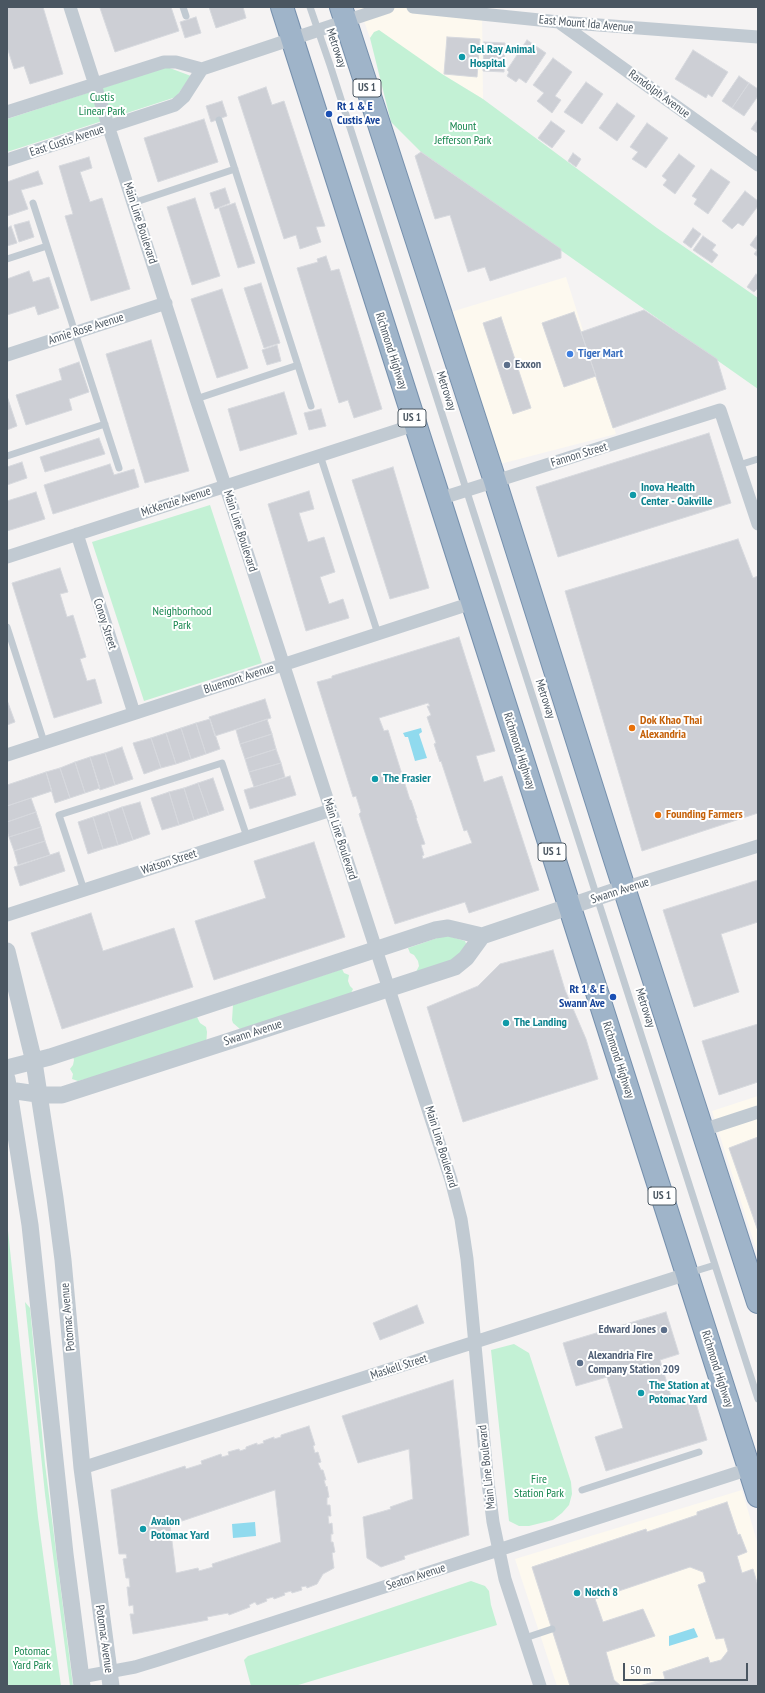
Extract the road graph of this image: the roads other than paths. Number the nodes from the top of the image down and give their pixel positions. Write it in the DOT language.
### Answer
graph roads {
  1 [pos="70,7"];
  2 [pos="183,7"];
  3 [pos="282,7"];
  4 [pos="310,7"];
  5 [pos="388,7"];
  6 [pos="413,7"];
  7 [pos="343,14"];
  8 [pos="186,16"];
  9 [pos="559,22"];
  10 [pos="318,30"];
  11 [pos="758,37"];
  12 [pos="292,39"];
  13 [pos="202,69"];
  14 [pos="95,83"];
  15 [pos="7,112"];
  16 [pos="219,120"];
  17 [pos="109,127"];
  18 [pos="7,160"];
  19 [pos="758,165"];
  20 [pos="235,169"];
  21 [pos="133,203"];
  22 [pos="33,204"];
  23 [pos="47,246"];
  24 [pos="7,259"];
  25 [pos="166,303"];
  26 [pos="75,333"];
  27 [pos="7,354"];
  28 [pos="298,365"];
  29 [pos="196,399"];
  30 [pos="312,406"];
  31 [pos="105,424"];
  32 [pos="414,424"];
  33 [pos="320,455"];
  34 [pos="7,456"];
  35 [pos="758,459"];
  36 [pos="739,465"];
  37 [pos="119,468"];
  38 [pos="495,481"];
  39 [pos="226,486"];
  40 [pos="467,490"];
  41 [pos="438,499"];
  42 [pos="758,524"];
  43 [pos="77,534"];
  44 [pos="7,557"];
  45 [pos="472,603"];
  46 [pos="7,627"];
  47 [pos="378,634"];
  48 [pos="284,664"];
  49 [pos="134,713"];
  50 [pos="44,742"];
  51 [pos="7,754"];
  52 [pos="331,810"];
  53 [pos="247,837"];
  54 [pos="758,846"];
  55 [pos="624,888"];
  56 [pos="84,890"];
  57 [pos="598,898"];
  58 [pos="569,907"];
  59 [pos="7,915"];
  60 [pos="482,936"];
  61 [pos="376,950"];
  62 [pos="7,951"];
  63 [pos="389,989"];
  64 [pos="34,1062"];
  65 [pos="7,1068"];
  66 [pos="8,1084"];
  67 [pos="39,1094"];
  68 [pos="758,1112"];
  69 [pos="703,1130"];
  70 [pos="715,1265"];
  71 [pos="687,1274"];
  72 [pos="758,1302"];
  73 [pos="474,1342"];
  74 [pos="758,1399"];
  75 [pos="699,1452"];
  76 [pos="82,1468"];
  77 [pos="754,1470"];
  78 [pos="582,1490"];
  79 [pos="758,1496"];
  80 [pos="498,1549"];
  81 [pos="552,1629"];
  82 [pos="525,1638"];
  83 [pos="110,1679"];
  84 [pos="81,1681"];
  85 [pos="540,1686"];
  1 -- 14 [label="street, Main Line Boulevard"];
  2 -- 8 [label="lane"];
  3 -- 12 [label="highway, Richmond Highway / US 1"];
  4 -- 10 [label="lane, Metroway"];
  5 -- 7 [label="street"];
  6 -- 9 [label="street, East Mount Ida Avenue"];
  7 -- 10 [label="street"];
  7 -- 38 [label="highway, US 1"];
  9 -- 11 [label="street, East Mount Ida Avenue"];
  9 -- 19 [label="street, Randolph Avenue"];
  10 -- 12 [label="street"];
  10 -- 40 [label="lane, Metroway"];
  12 -- 13 [label="street"];
  12 -- 32 [label="highway, Richmond Highway / US 1"];
  13 -- 14 [label="street"];
  13 -- 17 [label="street, East Custis Avenue"];
  14 -- 15 [label="street"];
  14 -- 17 [label="street, Main Line Boulevard"];
  16 -- 20 [label="lane"];
  17 -- 18 [label="street, East Custis Avenue"];
  17 -- 21 [label="street, Main Line Boulevard"];
  20 -- 21 [label="lane"];
  20 -- 28 [label="lane"];
  21 -- 25 [label="street, Main Line Boulevard"];
  22 -- 23 [label="lane"];
  23 -- 24 [label="lane"];
  23 -- 26 [label="lane"];
  25 -- 26 [label="street, Annie Rose Avenue"];
  25 -- 29 [label="street, Main Line Boulevard"];
  26 -- 27 [label="street, Annie Rose Avenue"];
  26 -- 31 [label="lane"];
  28 -- 29 [label="lane"];
  28 -- 30 [label="lane"];
  29 -- 39 [label="street, Main Line Boulevard"];
  31 -- 34 [label="lane"];
  31 -- 37 [label="lane"];
  32 -- 33 [label="street, McKenzie Avenue"];
  32 -- 41 [label="highway, Richmond Highway / US 1"];
  33 -- 39 [label="street, McKenzie Avenue"];
  33 -- 47 [label="lane"];
  35 -- 36 [label="lane"];
  36 -- 38 [label="street, Fannon Street"];
  36 -- 42 [label="street"];
  38 -- 40 [label="street, Fannon Street"];
  38 -- 55 [label="highway, US 1"];
  39 -- 43 [label="street, McKenzie Avenue"];
  39 -- 48 [label="street, Main Line Boulevard"];
  40 -- 41 [label="street, Fannon Street"];
  40 -- 57 [label="lane, Metroway"];
  41 -- 45 [label="highway, Richmond Highway / US 1"];
  43 -- 44 [label="street, McKenzie Avenue"];
  43 -- 49 [label="street, Conoy Street"];
  45 -- 47 [label="street, Bluemont Avenue"];
  45 -- 58 [label="highway, Richmond Highway / US 1"];
  46 -- 50 [label="lane"];
  47 -- 48 [label="street, Bluemont Avenue"];
  48 -- 49 [label="street, Bluemont Avenue"];
  48 -- 52 [label="street, Main Line Boulevard"];
  49 -- 50 [label="street, Bluemont Avenue"];
  50 -- 51 [label="street, Bluemont Avenue"];
  52 -- 53 [label="street, Watson Street"];
  52 -- 61 [label="street, Main Line Boulevard"];
  53 -- 56 [label="street, Watson Street"];
  53 -- 56 [label="lane"];
  54 -- 55 [label="street, Swann Avenue"];
  55 -- 57 [label="street, Swann Avenue"];
  55 -- 69 [label="highway, US 1"];
  56 -- 59 [label="street, Watson Street"];
  57 -- 58 [label="street, Swann Avenue"];
  57 -- 70 [label="lane, Metroway"];
  58 -- 60 [label="street, Swann Avenue"];
  58 -- 71 [label="highway, Richmond Highway / US 1"];
  60 -- 61 [label="street"];
  60 -- 63 [label="street, Swann Avenue"];
  61 -- 63 [label="street, Main Line Boulevard"];
  61 -- 64 [label="street"];
  62 -- 64 [label="street, Potomac Avenue"];
  63 -- 67 [label="street, Swann Avenue"];
  63 -- 73 [label="street, Main Line Boulevard"];
  64 -- 65 [label="street"];
  64 -- 67 [label="street, Potomac Avenue"];
  66 -- 67 [label="street, Swann Avenue"];
  66 -- 84 [label="street"];
  67 -- 76 [label="street, Potomac Avenue"];
  68 -- 69 [label="street"];
  69 -- 72 [label="highway, US 1"];
  70 -- 71 [label="lane, Maskell Street"];
  70 -- 74 [label="lane, Metroway"];
  71 -- 73 [label="street, Maskell Street"];
  71 -- 77 [label="highway, Richmond Highway / US 1"];
  73 -- 76 [label="street, Maskell Street"];
  73 -- 80 [label="street, Main Line Boulevard"];
  75 -- 78 [label="lane"];
  76 -- 83 [label="street, Potomac Avenue"];
  77 -- 79 [label="highway, Richmond Highway / US 1"];
  77 -- 80 [label="street, Seaton Avenue"];
  80 -- 82 [label="street, Main Line Boulevard"];
  80 -- 83 [label="street, Seaton Avenue"];
  81 -- 82 [label="lane"];
  82 -- 85 [label="street, Main Line Boulevard"];
  83 -- 84 [label="street, Seaton Avenue"];
}
